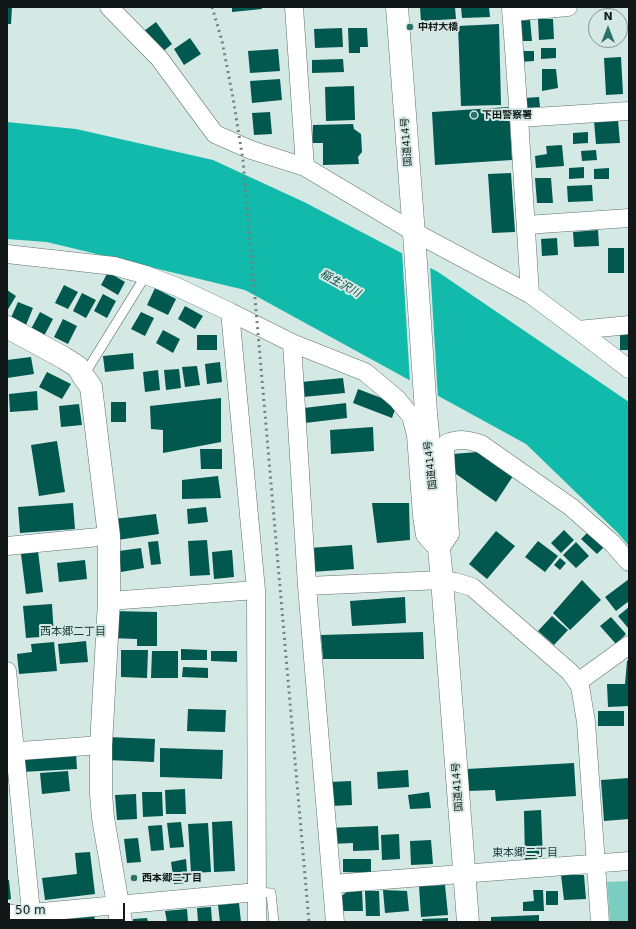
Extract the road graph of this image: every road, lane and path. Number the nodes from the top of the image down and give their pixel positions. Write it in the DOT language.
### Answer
graph roads {
  1 [pos="109,7"];
  2 [pos="294,7"];
  3 [pos="396,7"];
  4 [pos="568,7"];
  5 [pos="511,9"];
  6 [pos="629,110"];
  7 [pos="519,118"];
  8 [pos="305,167"];
  9 [pos="629,218"];
  10 [pos="526,225"];
  11 [pos="414,240"];
  12 [pos="7,254"];
  13 [pos="146,275"];
  14 [pos="530,294"];
  15 [pos="230,312"];
  16 [pos="629,325"];
  17 [pos="7,327"];
  18 [pos="578,330"];
  19 [pos="292,343"];
  20 [pos="629,369"];
  21 [pos="83,376"];
  22 [pos="109,536"];
  23 [pos="7,546"];
  24 [pos="439,550"];
  25 [pos="629,562"];
  26 [pos="442,580"];
  27 [pos="307,586"];
  28 [pos="256,590"];
  29 [pos="109,601"];
  30 [pos="629,645"];
  31 [pos="7,671"];
  32 [pos="578,682"];
  33 [pos="101,745"];
  34 [pos="11,751"];
  35 [pos="629,861"];
  36 [pos="596,864"];
  37 [pos="464,873"];
  38 [pos="332,884"];
  39 [pos="257,892"];
  40 [pos="120,913"];
  41 [pos="7,914"];
  42 [pos="31,917"];
  43 [pos="257,922"];
  44 [pos="274,922"];
  45 [pos="335,922"];
  46 [pos="468,922"];
  47 [pos="600,922"];
  1 -- 8 [label="street"];
  2 -- 8 [label="street"];
  3 -- 11 [label="main road, 国道414号"];
  4 -- 5 [label="street"];
  5 -- 7 [label="street"];
  6 -- 7 [label="street"];
  7 -- 10 [label="street"];
  8 -- 11 [label="street"];
  9 -- 10 [label="street"];
  10 -- 14 [label="street"];
  11 -- 14 [label="street"];
  11 -- 24 [label="main road, 国道414号"];
  12 -- 13 [label="street"];
  13 -- 15 [label="street"];
  13 -- 21 [label="lane"];
  14 -- 18 [label="street"];
  15 -- 19 [label="street"];
  15 -- 28 [label="street"];
  16 -- 18 [label="street"];
  17 -- 21 [label="main road"];
  18 -- 20 [label="street"];
  19 -- 24 [label="street"];
  19 -- 27 [label="street"];
  21 -- 22 [label="main road"];
  22 -- 23 [label="street"];
  22 -- 29 [label="main road"];
  24 -- 25 [label="street"];
  24 -- 26 [label="main road, 国道414号"];
  26 -- 27 [label="street"];
  26 -- 32 [label="street"];
  26 -- 37 [label="main road, 国道414号"];
  27 -- 38 [label="street"];
  28 -- 29 [label="street"];
  28 -- 39 [label="street"];
  29 -- 33 [label="main road"];
  30 -- 32 [label="street"];
  31 -- 34 [label="street"];
  32 -- 36 [label="street"];
  33 -- 34 [label="street"];
  33 -- 40 [label="main road"];
  34 -- 42 [label="street"];
  35 -- 36 [label="street"];
  36 -- 37 [label="street"];
  36 -- 47 [label="street"];
  37 -- 38 [label="street"];
  37 -- 46 [label="main road, 国道414号"];
  38 -- 45 [label="street"];
  39 -- 40 [label="street"];
  39 -- 43 [label="street"];
  39 -- 44 [label="lane"];
  40 -- 42 [label="street"];
  41 -- 42 [label="street"];
}
